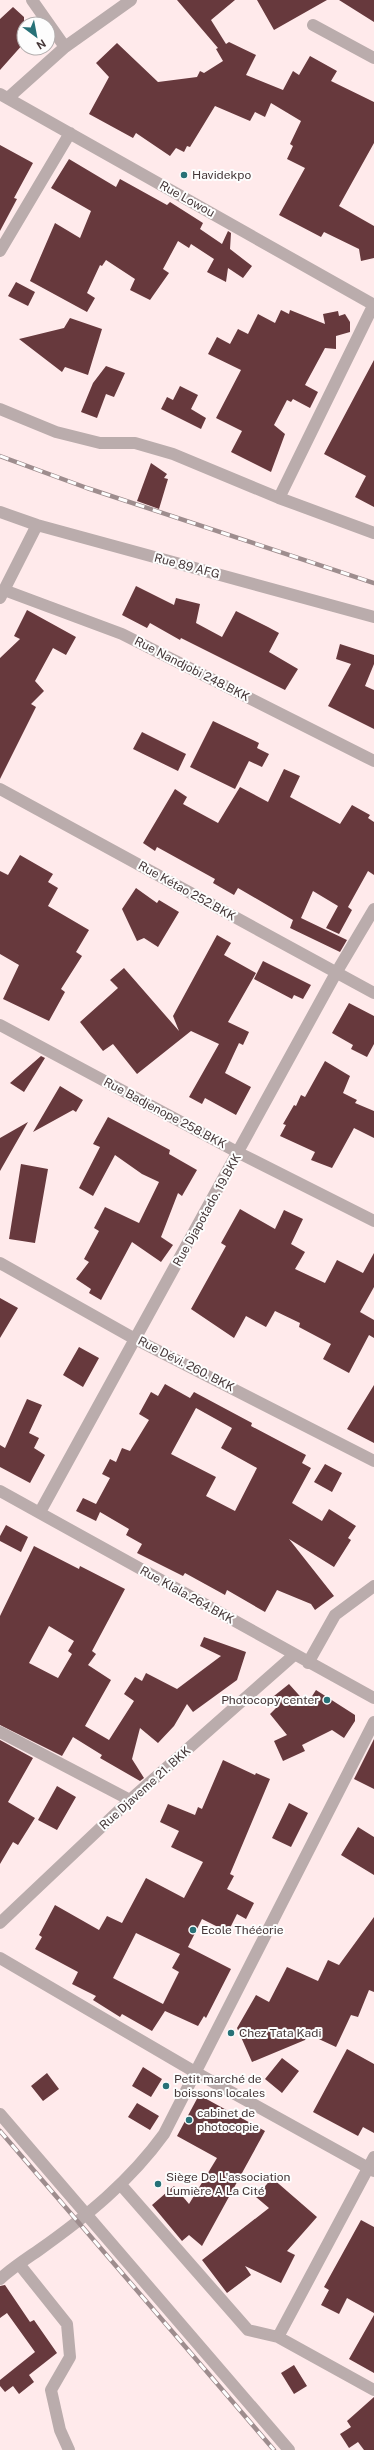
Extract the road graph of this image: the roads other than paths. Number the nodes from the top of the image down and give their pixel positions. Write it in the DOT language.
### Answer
graph roads {
  1 [pos="32,0"];
  2 [pos="131,0"];
  3 [pos="313,25"];
  4 [pos="65,48"];
  5 [pos="374,58"];
  6 [pos="4,96"];
  7 [pos="70,133"];
  8 [pos="0,251"];
  9 [pos="374,304"];
  10 [pos="0,409"];
  11 [pos="279,498"];
  12 [pos="0,512"];
  13 [pos="37,525"];
  14 [pos="374,533"];
  15 [pos="2,594"];
  16 [pos="374,617"];
  17 [pos="374,761"];
  18 [pos="0,789"];
  19 [pos="374,909"];
  20 [pos="336,973"];
  21 [pos="374,993"];
  22 [pos="0,1025"];
  23 [pos="239,1153"];
  24 [pos="374,1221"];
  25 [pos="0,1263"];
  26 [pos="135,1339"];
  27 [pos="374,1461"];
  28 [pos="0,1491"];
  29 [pos="40,1512"];
  30 [pos="374,1586"];
  31 [pos="294,1655"];
  32 [pos="308,1663"];
  33 [pos="374,1698"];
  34 [pos="374,1722"];
  35 [pos="0,1732"];
  36 [pos="130,1800"];
  37 [pos="0,1924"];
  38 [pos="0,1958"];
  39 [pos="195,2072"];
  40 [pos="0,2114"];
  41 [pos="374,2157"];
  42 [pos="371,2170"];
  43 [pos="121,2185"];
  44 [pos="87,2214"];
  45 [pos="19,2264"];
  46 [pos="0,2279"];
  47 [pos="278,2337"];
  48 [pos="374,2390"];
  49 [pos="69,2450"];
  50 [pos="290,2450"];
  1 -- 4 [label="street"];
  2 -- 4 [label="street"];
  3 -- 5 [label="street"];
  4 -- 6 [label="street"];
  6 -- 7 [label="street, Rue Lowou"];
  7 -- 8 [label="street"];
  7 -- 9 [label="street, Rue Lowou"];
  9 -- 11 [label="street"];
  10 -- 11 [label="street"];
  11 -- 14 [label="street"];
  12 -- 13 [label="street, Rue 89 AFG"];
  13 -- 15 [label="street"];
  13 -- 16 [label="street, Rue 89 AFG"];
  15 -- 17 [label="street, Rue Nandjobi 248.BKK"];
  18 -- 20 [label="street, Rue Kétao 252.BKK"];
  19 -- 20 [label="street, Rue Djapotado. 19.BKK"];
  20 -- 21 [label="street, Rue Kétao 252.BKK"];
  20 -- 23 [label="street, Rue Djapotado. 19.BKK"];
  22 -- 23 [label="street, Rue Badjenope 258.BKK"];
  23 -- 24 [label="street, Rue Badjenope 258.BKK"];
  23 -- 26 [label="street, Rue Djapotado. 19.BKK"];
  25 -- 26 [label="street, Rue Dévi. 260. BKK"];
  26 -- 27 [label="street, Rue Dévi. 260. BKK"];
  26 -- 29 [label="street, Rue Djapotado. 19.BKK"];
  28 -- 29 [label="street, Rue Klala.264.BKK"];
  29 -- 31 [label="street, Rue Klala.264.BKK"];
  30 -- 32 [label="street"];
  31 -- 32 [label="street, Rue Klala.264.BKK"];
  31 -- 36 [label="street, Rue Djaveme 21. BKK"];
  32 -- 33 [label="street, Rue Klala.264.BKK"];
  34 -- 39 [label="street"];
  35 -- 36 [label="street"];
  36 -- 37 [label="street, Rue Djaveme 21. BKK"];
  38 -- 39 [label="street"];
  39 -- 42 [label="street"];
  39 -- 43 [label="street"];
  40 -- 44 [label="street"];
  41 -- 42 [label="street"];
  42 -- 47 [label="street"];
  43 -- 44 [label="street"];
  43 -- 47 [label="street"];
  44 -- 45 [label="street"];
  44 -- 50 [label="street"];
  45 -- 46 [label="street"];
  45 -- 49 [label="street"];
  47 -- 48 [label="street"];
}
